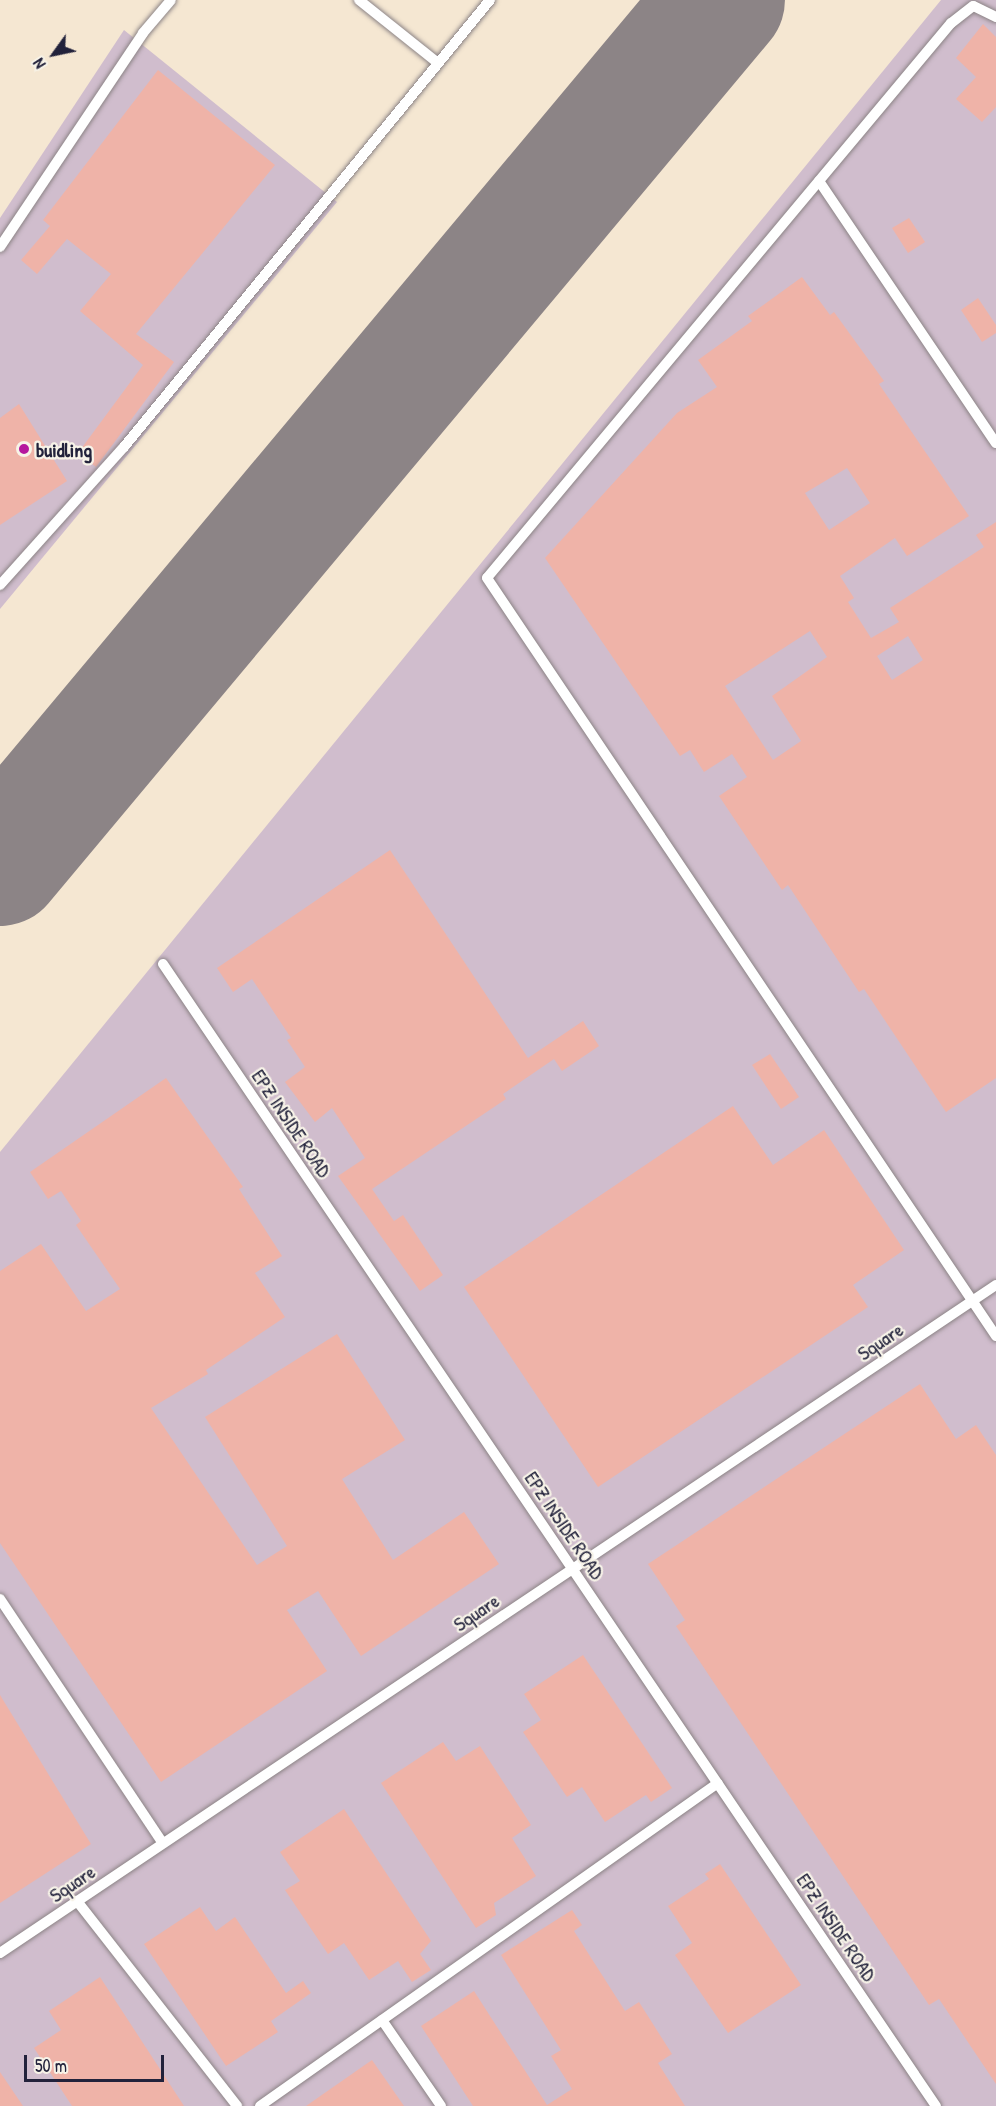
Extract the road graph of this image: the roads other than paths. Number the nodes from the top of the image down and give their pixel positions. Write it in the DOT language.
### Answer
graph roads {
  1 [pos="171,0"];
  2 [pos="359,0"];
  3 [pos="490,0"];
  4 [pos="996,17"];
  5 [pos="438,63"];
  6 [pos="819,181"];
  7 [pos="0,247"];
  8 [pos="996,443"];
  9 [pos="0,585"];
  10 [pos="163,964"];
  11 [pos="996,1285"];
  12 [pos="972,1301"];
  13 [pos="996,1336"];
  14 [pos="573,1569"];
  15 [pos="0,1599"];
  16 [pos="718,1783"];
  17 [pos="163,1843"];
  18 [pos="77,1901"];
  19 [pos="0,1953"];
  20 [pos="382,2020"];
  21 [pos="237,2106"];
  22 [pos="260,2106"];
  23 [pos="441,2106"];
  24 [pos="936,2106"];
  1 -- 7 [label="lane"];
  2 -- 5 [label="lane"];
  3 -- 5 [label="lane"];
  4 -- 6 [label="lane"];
  5 -- 9 [label="lane"];
  6 -- 8 [label="lane"];
  6 -- 12 [label="lane"];
  10 -- 14 [label="lane, EPZ INSIDE ROAD"];
  11 -- 12 [label="lane, Square"];
  12 -- 13 [label="lane"];
  12 -- 14 [label="lane, Square"];
  14 -- 16 [label="lane, EPZ INSIDE ROAD"];
  14 -- 17 [label="lane, Square"];
  15 -- 17 [label="lane"];
  16 -- 20 [label="lane"];
  16 -- 24 [label="lane, EPZ INSIDE ROAD"];
  17 -- 18 [label="lane, Square"];
  18 -- 19 [label="lane, Square"];
  18 -- 21 [label="lane"];
  20 -- 22 [label="lane"];
  20 -- 23 [label="lane"];
}
